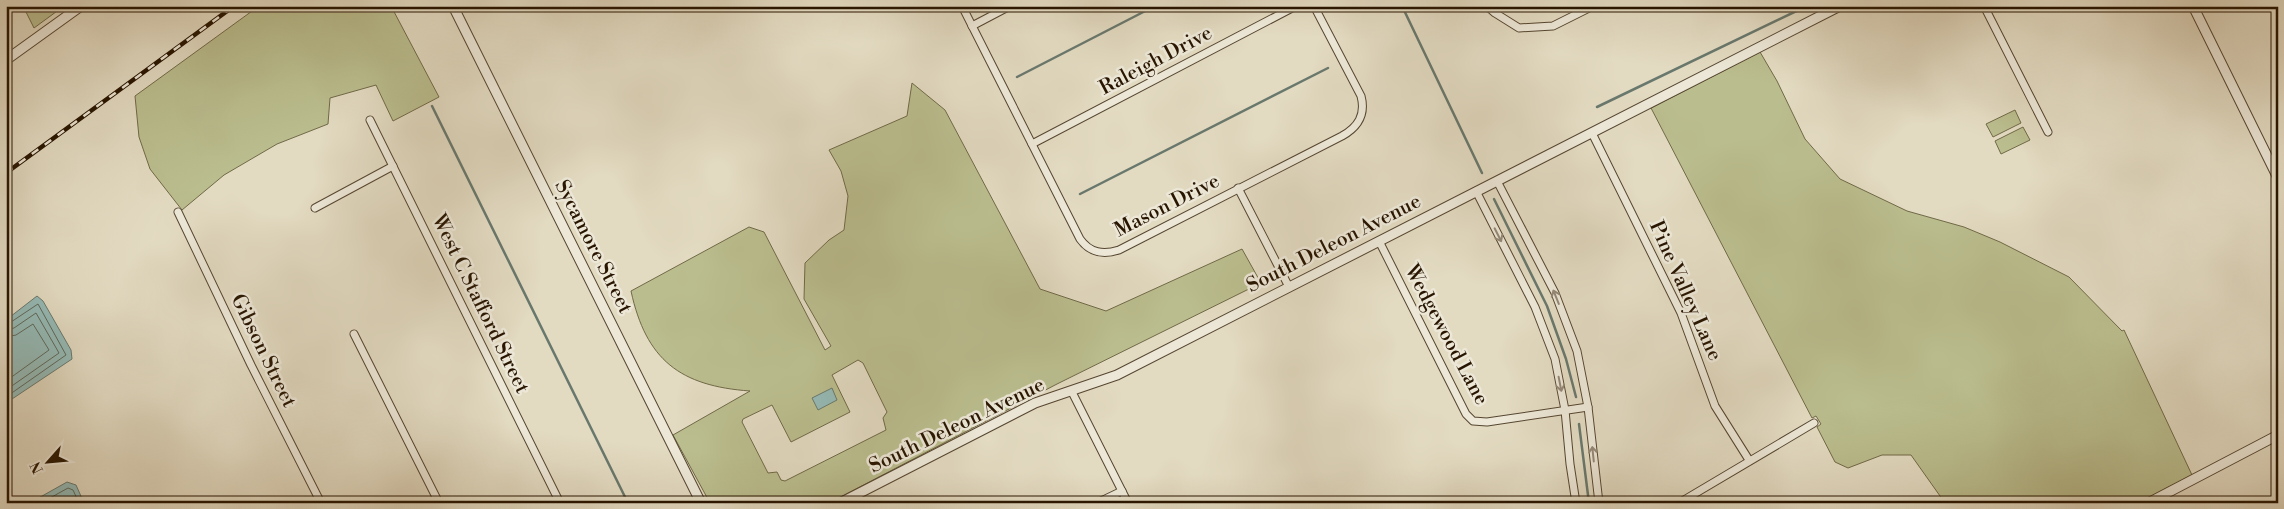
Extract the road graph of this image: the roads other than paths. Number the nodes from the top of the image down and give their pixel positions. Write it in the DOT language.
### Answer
graph roads {
  1 [pos="81,6"];
  2 [pos="453,6"];
  3 [pos="962,6"];
  4 [pos="1010,6"];
  5 [pos="1296,6"];
  6 [pos="1314,6"];
  7 [pos="1487,6"];
  8 [pos="1593,6"];
  9 [pos="1840,6"];
  10 [pos="1984,6"];
  11 [pos="2193,6"];
  12 [pos="972,26"];
  13 [pos="6,60"];
  14 [pos="370,120"];
  15 [pos="2048,132"];
  16 [pos="1592,133"];
  17 [pos="1032,144"];
  18 [pos="393,166"];
  19 [pos="2278,178"];
  20 [pos="1497,181"];
  21 [pos="1238,188"];
  22 [pos="1476,192"];
  23 [pos="315,208"];
  24 [pos="178,212"];
  25 [pos="1379,241"];
  26 [pos="1289,287"];
  27 [pos="354,334"];
  28 [pos="1072,392"];
  29 [pos="1588,407"];
  30 [pos="1565,410"];
  31 [pos="1814,422"];
  32 [pos="2278,436"];
  33 [pos="1749,460"];
  34 [pos="1122,490"];
  35 [pos="321,503"];
  36 [pos="439,503"];
  37 [pos="560,503"];
  38 [pos="701,503"];
  39 [pos="840,503"];
  40 [pos="1098,503"];
  41 [pos="1128,503"];
  42 [pos="1576,503"];
  43 [pos="1600,503"];
  44 [pos="1680,503"];
  45 [pos="2148,503"];
  1 -- 13 [label="street"];
  2 -- 38 [label="street, Sycamore Street"];
  3 -- 12 [label="street, Mason Drive"];
  4 -- 12 [label="street"];
  5 -- 17 [label="street, Raleigh Drive"];
  6 -- 21 [label="street, Mason Drive"];
  7 -- 8 [label="street"];
  9 -- 16 [label="street, South Deleon Avenue"];
  10 -- 15 [label="street"];
  11 -- 19 [label="street"];
  12 -- 17 [label="street, Mason Drive"];
  14 -- 18 [label="street, West C Stafford Street"];
  16 -- 20 [label="street, South Deleon Avenue"];
  16 -- 33 [label="street, Pine Valley Lane"];
  17 -- 21 [label="street, Mason Drive"];
  18 -- 23 [label="street"];
  18 -- 37 [label="street, West C Stafford Street"];
  20 -- 22 [label="street, South Deleon Avenue"];
  29 -- 20 [label="street, one-way"];
  21 -- 26 [label="street"];
  22 -- 25 [label="street, South Deleon Avenue"];
  22 -- 30 [label="street, one-way"];
  24 -- 35 [label="street, Gibson Street"];
  25 -- 26 [label="street, South Deleon Avenue"];
  25 -- 30 [label="street, Wedgewood Lane"];
  26 -- 28 [label="street, South Deleon Avenue"];
  27 -- 36 [label="street"];
  28 -- 34 [label="street"];
  28 -- 39 [label="street, South Deleon Avenue"];
  29 -- 30 [label="street, Wedgewood Lane"];
  43 -- 29 [label="street, one-way"];
  30 -- 42 [label="street"];
  31 -- 33 [label="street"];
  32 -- 45 [label="street"];
  33 -- 44 [label="street"];
  34 -- 40 [label="street"];
  34 -- 41 [label="street"];
}
